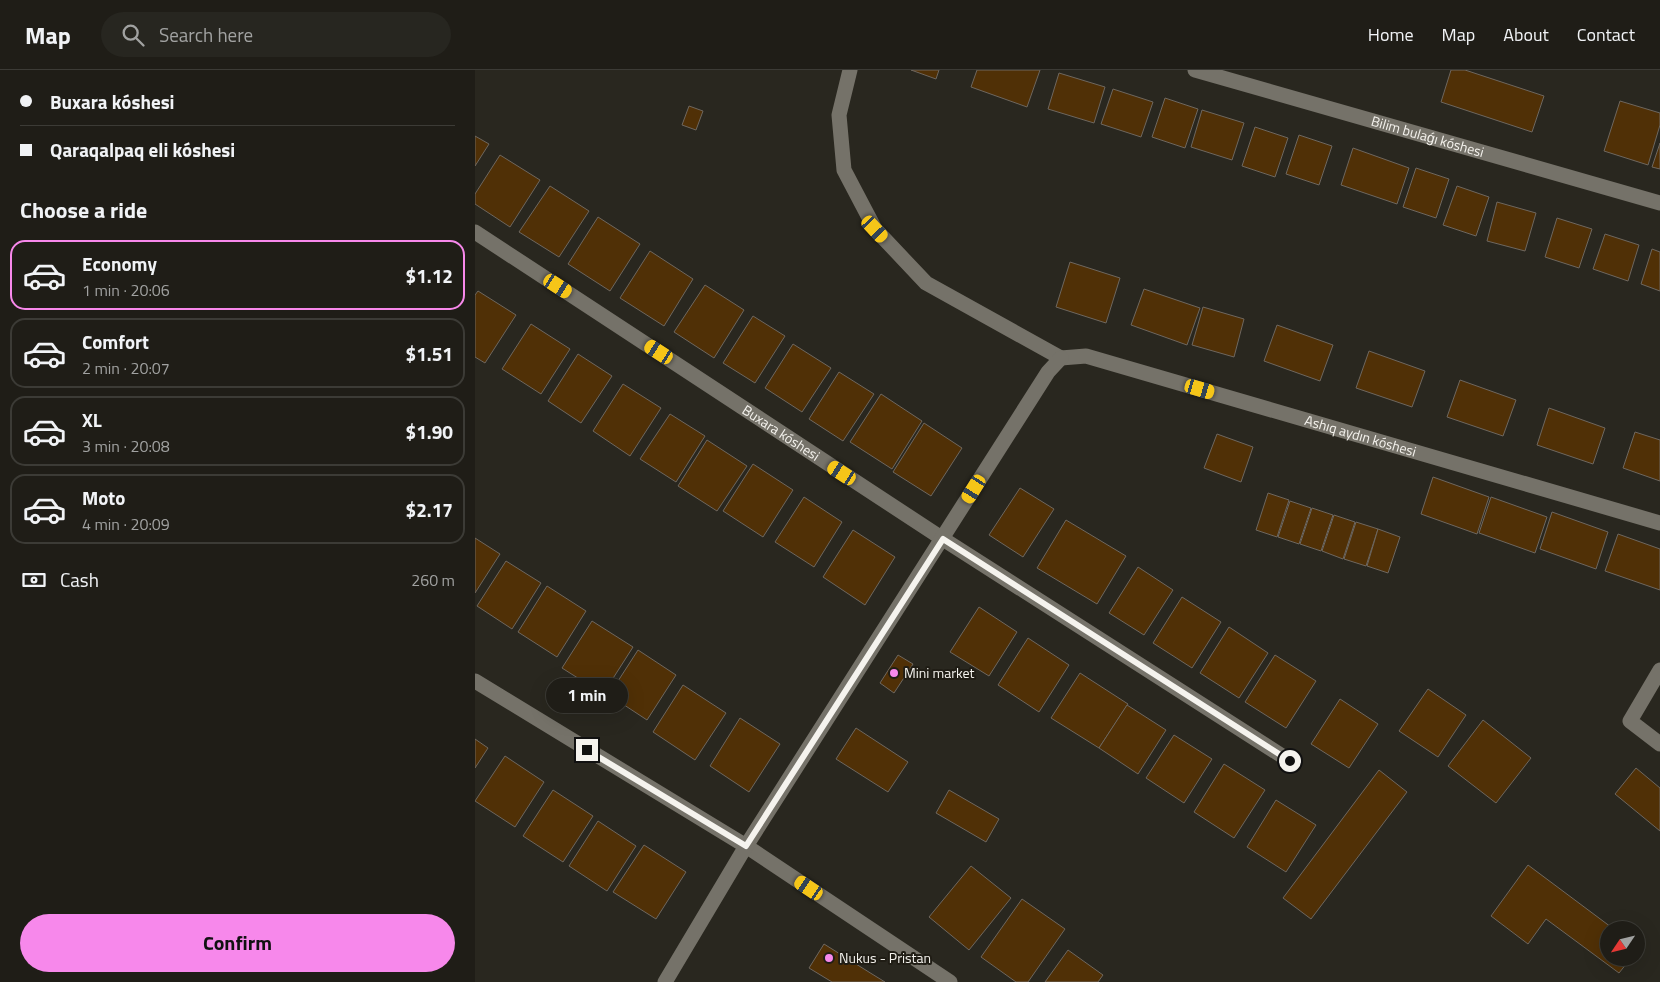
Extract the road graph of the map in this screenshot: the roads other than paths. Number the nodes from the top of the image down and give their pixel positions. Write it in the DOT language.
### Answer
graph roads {
  1 [pos="850,70"];
  2 [pos="1195,70"];
  3 [pos="1660,203"];
  4 [pos="475,232"];
  5 [pos="1061,358"];
  6 [pos="1660,523"];
  7 [pos="943,539"];
  8 [pos="1660,670"];
  9 [pos="475,681"];
  10 [pos="1660,744"];
  11 [pos="1290,761"];
  12 [pos="746,846"];
  13 [pos="665,982"];
  14 [pos="950,982"];
  1 -- 5 [label="street"];
  2 -- 3 [label="street, Bilim bulaǵı kóshesi"];
  4 -- 7 [label="street, Buxara kóshesi"];
  5 -- 6 [label="street, Ashıq aydın kóshesi"];
  5 -- 7 [label="street"];
  7 -- 11 [label="street, Buxara kóshesi"];
  7 -- 12 [label="street"];
  8 -- 10 [label="street"];
  9 -- 12 [label="street"];
  12 -- 13 [label="street"];
  12 -- 14 [label="street"];
}
